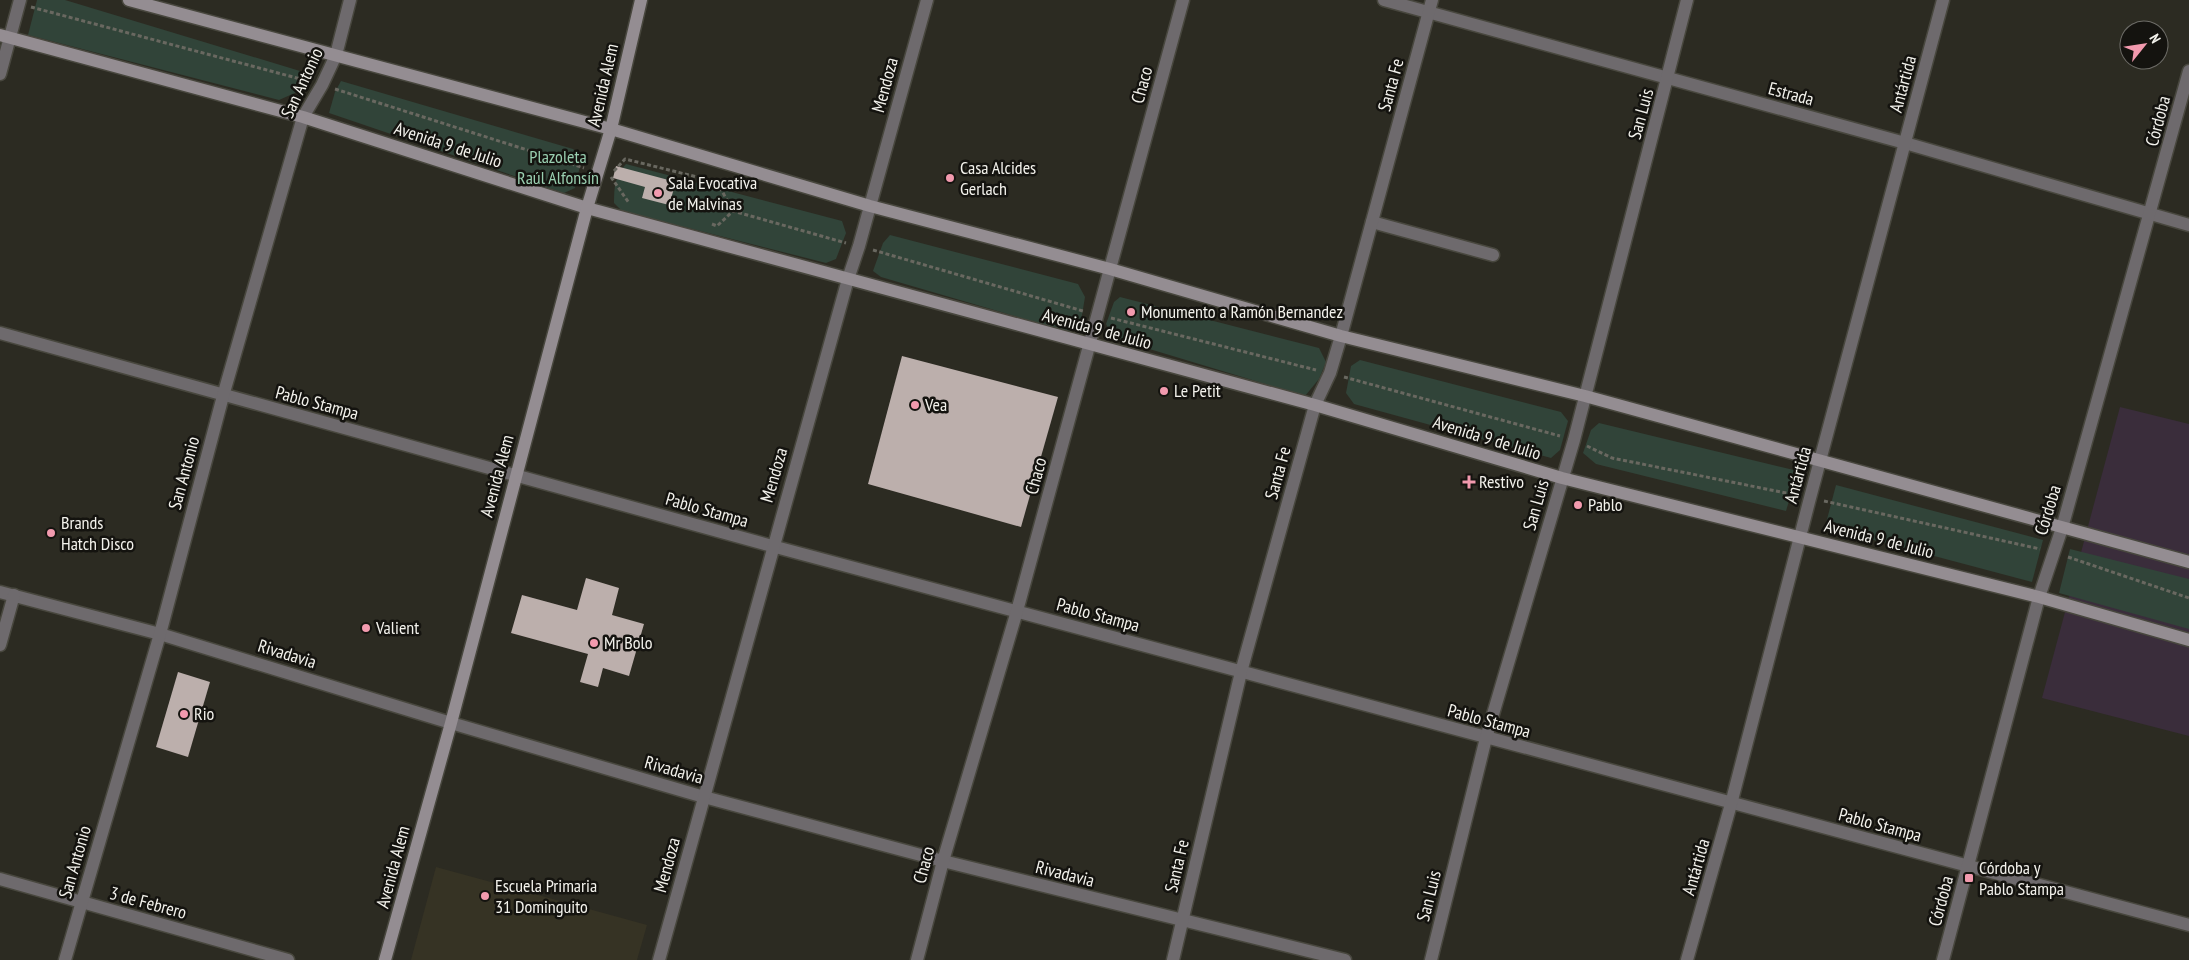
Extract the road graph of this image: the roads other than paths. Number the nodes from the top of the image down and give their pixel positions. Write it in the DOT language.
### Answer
graph roads {
  1 [pos="20,0"];
  2 [pos="129,0"];
  3 [pos="350,0"];
  4 [pos="641,0"];
  5 [pos="927,0"];
  6 [pos="1183,0"];
  7 [pos="1384,0"];
  8 [pos="1687,0"];
  9 [pos="1943,0"];
  10 [pos="1430,6"];
  11 [pos="5,37"];
  12 [pos="336,55"];
  13 [pos="2189,71"];
  14 [pos="0,74"];
  15 [pos="1668,79"];
  16 [pos="303,117"];
  17 [pos="611,129"];
  18 [pos="1905,143"];
  19 [pos="870,206"];
  20 [pos="587,208"];
  21 [pos="2151,214"];
  22 [pos="1372,222"];
  23 [pos="2189,225"];
  24 [pos="1492,255"];
  25 [pos="1110,269"];
  26 [pos="848,279"];
  27 [pos="0,333"];
  28 [pos="1341,336"];
  29 [pos="1090,345"];
  30 [pos="223,396"];
  31 [pos="1585,396"];
  32 [pos="1315,405"];
  33 [pos="1820,460"];
  34 [pos="515,475"];
  35 [pos="1562,478"];
  36 [pos="2062,528"];
  37 [pos="1801,537"];
  38 [pos="772,546"];
  39 [pos="2189,562"];
  40 [pos="0,592"];
  41 [pos="14,595"];
  42 [pos="2039,597"];
  43 [pos="1017,611"];
  44 [pos="160,634"];
  45 [pos="2189,640"];
  46 [pos="0,645"];
  47 [pos="1241,672"];
  48 [pos="451,723"];
  49 [pos="1486,738"];
  50 [pos="704,796"];
  51 [pos="1732,804"];
  52 [pos="943,861"];
  53 [pos="1968,867"];
  54 [pos="0,879"];
  55 [pos="81,903"];
  56 [pos="1182,922"];
  57 [pos="2189,925"];
  58 [pos="65,960"];
  59 [pos="288,960"];
  60 [pos="385,960"];
  61 [pos="659,960"];
  62 [pos="917,960"];
  63 [pos="1173,960"];
  64 [pos="1345,960"];
  65 [pos="1431,960"];
  66 [pos="1688,960"];
  67 [pos="1943,960"];
  1 -- 11 [label="street"];
  2 -- 12 [label="main road"];
  3 -- 12 [label="street, San Antonio"];
  4 -- 17 [label="main road, Avenida Alem"];
  5 -- 19 [label="street, Mendoza"];
  6 -- 25 [label="street, Chaco"];
  7 -- 10 [label="street, Estrada"];
  8 -- 15 [label="street, San Luis"];
  9 -- 18 [label="street, Antártida"];
  10 -- 15 [label="street, Estrada"];
  10 -- 22 [label="street, Santa Fe"];
  11 -- 14 [label="street"];
  11 -- 16 [label="main road, Avenida 9 de Julio"];
  12 -- 16 [label="street, San Antonio"];
  12 -- 17 [label="main road"];
  13 -- 21 [label="street, Córdoba"];
  15 -- 18 [label="street, Estrada"];
  15 -- 31 [label="street, San Luis"];
  16 -- 20 [label="main road, Avenida 9 de Julio"];
  16 -- 30 [label="street, San Antonio"];
  17 -- 19 [label="main road"];
  17 -- 20 [label="main road, Avenida Alem"];
  18 -- 21 [label="street, Estrada"];
  18 -- 33 [label="street, Antártida"];
  19 -- 25 [label="main road"];
  19 -- 26 [label="street, Mendoza"];
  20 -- 26 [label="main road, Avenida 9 de Julio"];
  20 -- 34 [label="main road, Avenida Alem"];
  21 -- 23 [label="street, Estrada"];
  21 -- 36 [label="street, Córdoba"];
  22 -- 24 [label="street"];
  22 -- 28 [label="street, Santa Fe"];
  25 -- 28 [label="main road"];
  25 -- 29 [label="street, Chaco"];
  26 -- 29 [label="main road, Avenida 9 de Julio"];
  26 -- 38 [label="street, Mendoza"];
  27 -- 30 [label="street, Pablo Stampa"];
  28 -- 31 [label="main road"];
  28 -- 32 [label="street, Santa Fe"];
  29 -- 32 [label="main road, Avenida 9 de Julio"];
  29 -- 43 [label="street, Chaco"];
  30 -- 34 [label="street, Pablo Stampa"];
  30 -- 44 [label="street, San Antonio"];
  31 -- 33 [label="main road"];
  31 -- 35 [label="street, San Luis"];
  32 -- 35 [label="main road, Avenida 9 de Julio"];
  32 -- 47 [label="street, Santa Fe"];
  33 -- 36 [label="main road"];
  33 -- 37 [label="street, Antártida"];
  34 -- 38 [label="street, Pablo Stampa"];
  34 -- 48 [label="main road, Avenida Alem"];
  35 -- 37 [label="main road, Avenida 9 de Julio"];
  35 -- 49 [label="street, San Luis"];
  36 -- 39 [label="main road"];
  36 -- 42 [label="street, Córdoba"];
  37 -- 42 [label="main road, Avenida 9 de Julio"];
  37 -- 51 [label="street, Antártida"];
  38 -- 43 [label="street, Pablo Stampa"];
  38 -- 50 [label="street, Mendoza"];
  40 -- 41 [label="street, Rivadavia"];
  41 -- 44 [label="street, Rivadavia"];
  41 -- 46 [label="street"];
  42 -- 45 [label="main road, Avenida 9 de Julio"];
  42 -- 53 [label="street, Córdoba"];
  43 -- 47 [label="street, Pablo Stampa"];
  43 -- 52 [label="street, Chaco"];
  44 -- 48 [label="street, Rivadavia"];
  44 -- 55 [label="street, San Antonio"];
  47 -- 49 [label="street, Pablo Stampa"];
  47 -- 56 [label="street, Santa Fe"];
  48 -- 50 [label="street, Rivadavia"];
  48 -- 60 [label="main road, Avenida Alem"];
  49 -- 51 [label="street, Pablo Stampa"];
  49 -- 65 [label="street, San Luis"];
  50 -- 52 [label="street, Rivadavia"];
  50 -- 61 [label="street, Mendoza"];
  51 -- 53 [label="street, Pablo Stampa"];
  51 -- 66 [label="street, Antártida"];
  52 -- 56 [label="street, Rivadavia"];
  52 -- 62 [label="street, Chaco"];
  53 -- 57 [label="street, Pablo Stampa"];
  53 -- 67 [label="street, Córdoba"];
  54 -- 55 [label="street, 3 de Febrero"];
  55 -- 58 [label="street, San Antonio"];
  55 -- 59 [label="street, 3 de Febrero"];
  56 -- 63 [label="street, Santa Fe"];
  56 -- 64 [label="street, Rivadavia"];
}
